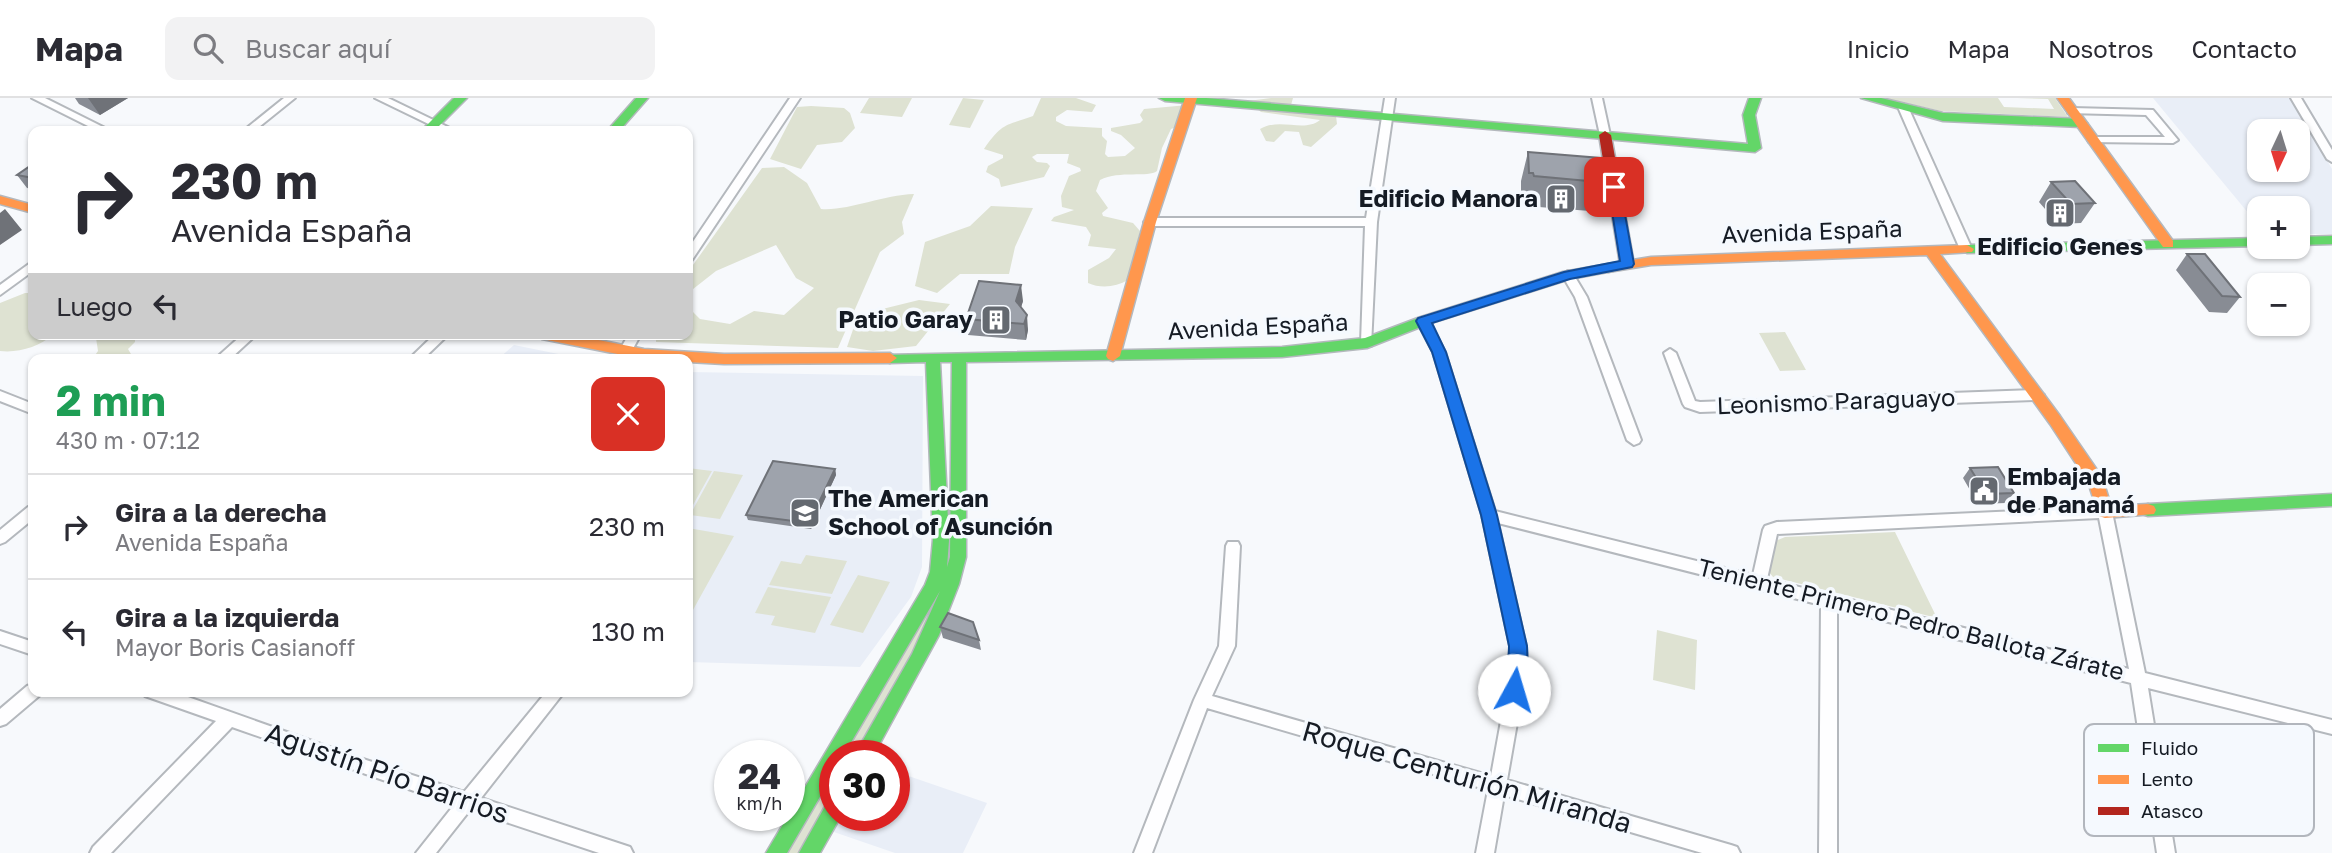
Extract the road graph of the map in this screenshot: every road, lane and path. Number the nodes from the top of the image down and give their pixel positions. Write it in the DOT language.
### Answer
graph roads {
  1 [pos="37,98"];
  2 [pos="290,98"];
  3 [pos="380,98"];
  4 [pos="461,98"];
  5 [pos="642,98"];
  6 [pos="795,98"];
  7 [pos="1165,98"];
  8 [pos="1390,98"];
  9 [pos="1597,98"];
  10 [pos="1755,98"];
  11 [pos="1867,98"];
  12 [pos="2296,98"];
  13 [pos="1190,99"];
  14 [pos="1903,107"];
  15 [pos="2070,114"];
  16 [pos="1386,118"];
  17 [pos="96,126"];
  18 [pos="254,126"];
  19 [pos="427,126"];
  20 [pos="432,126"];
  21 [pos="617,126"];
  22 [pos="1605,135"];
  23 [pos="2093,140"];
  24 [pos="2332,159"];
  25 [pos="0,200"];
  26 [pos="28,208"];
  27 [pos="1150,222"];
  28 [pos="1371,222"];
  29 [pos="2332,240"];
  30 [pos="2310,241"];
  31 [pos="2247,242"];
  32 [pos="2168,244"];
  33 [pos="1966,249"];
  34 [pos="693,250"];
  35 [pos="1931,251"];
  36 [pos="1627,264"];
  37 [pos="28,269"];
  38 [pos="1568,275"];
  39 [pos="0,290"];
  40 [pos="1423,321"];
  41 [pos="244,340"];
  42 [pos="436,340"];
  43 [pos="571,340"];
  44 [pos="631,340"];
  45 [pos="1367,343"];
  46 [pos="625,351"];
  47 [pos="1670,353"];
  48 [pos="227,354"];
  49 [pos="421,354"];
  50 [pos="662,354"];
  51 [pos="693,356"];
  52 [pos="959,356"];
  53 [pos="1113,356"];
  54 [pos="933,357"];
  55 [pos="2037,395"];
  56 [pos="0,396"];
  57 [pos="28,407"];
  58 [pos="1634,440"];
  59 [pos="2332,500"];
  60 [pos="2105,512"];
  61 [pos="28,515"];
  62 [pos="1489,515"];
  63 [pos="0,538"];
  64 [pos="1233,546"];
  65 [pos="1759,582"];
  66 [pos="1829,599"];
  67 [pos="0,637"];
  68 [pos="28,647"];
  69 [pos="2138,676"];
  70 [pos="28,695"];
  71 [pos="168,697"];
  72 [pos="553,697"];
  73 [pos="1202,700"];
  74 [pos="0,719"];
  75 [pos="229,719"];
  76 [pos="2146,724"];
  77 [pos="2332,727"];
  78 [pos="872,740"];
  79 [pos="1498,786"];
  80 [pos="466,801"];
  81 [pos="821,831"];
  82 [pos="100,853"];
  83 [pos="425,853"];
  84 [pos="624,853"];
  85 [pos="776,853"];
  86 [pos="809,853"];
  87 [pos="1143,853"];
  88 [pos="1485,853"];
  89 [pos="1731,853"];
  90 [pos="1828,853"];
  1 -- 17 [label="street"];
  2 -- 18 [label="street"];
  3 -- 19 [label="street"];
  4 -- 20 [label="main road"];
  5 -- 21 [label="main road"];
  6 -- 34 [label="street"];
  7 -- 13 [label="main road"];
  8 -- 16 [label="street"];
  9 -- 22 [label="street"];
  10 -- 22 [label="main road"];
  11 -- 14 [label="main road"];
  12 -- 24 [label="street"];
  13 -- 16 [label="main road"];
  13 -- 27 [label="main road"];
  14 -- 15 [label="main road"];
  14 -- 33 [label="street"];
  15 -- 23 [label="main road"];
  15 -- 23 [label="street"];
  16 -- 22 [label="main road"];
  16 -- 28 [label="street"];
  22 -- 36 [label="main road"];
  23 -- 32 [label="main road"];
  25 -- 26 [label="main road"];
  27 -- 28 [label="street"];
  27 -- 53 [label="main road"];
  28 -- 45 [label="street"];
  29 -- 30 [label="main road"];
  31 -- 32 [label="main road, Avenida España"];
  32 -- 33 [label="main road, Avenida España"];
  33 -- 35 [label="main road, Avenida España"];
  35 -- 36 [label="main road, Avenida España"];
  35 -- 55 [label="main road"];
  36 -- 38 [label="main road, Avenida España"];
  37 -- 39 [label="street"];
  38 -- 40 [label="main road, Avenida España"];
  38 -- 58 [label="street"];
  40 -- 45 [label="main road, Avenida España"];
  40 -- 62 [label="street"];
  41 -- 48 [label="street"];
  42 -- 49 [label="street"];
  43 -- 46 [label="main road, Avenida España"];
  44 -- 46 [label="street"];
  45 -- 53 [label="main road, Avenida España"];
  46 -- 50 [label="main road, Avenida España"];
  47 -- 55 [label="street, Leonismo Paraguayo"];
  51 -- 54 [label="main road, Avenida España"];
  52 -- 53 [label="main road, Avenida España"];
  52 -- 54 [label="main road, Avenida España"];
  52 -- 78 [label="main road"];
  54 -- 85 [label="main road"];
  55 -- 60 [label="main road"];
  56 -- 57 [label="street"];
  59 -- 60 [label="main road"];
  60 -- 65 [label="street"];
  60 -- 69 [label="street"];
  61 -- 63 [label="street"];
  62 -- 65 [label="street, Teniente Primero Pedro Ballota Zárate"];
  62 -- 79 [label="street"];
  64 -- 73 [label="street"];
  65 -- 66 [label="street, Teniente Primero Pedro Ballota Zárate"];
  66 -- 69 [label="street, Teniente Primero Pedro Ballota Zárate"];
  66 -- 90 [label="street"];
  67 -- 68 [label="street"];
  69 -- 76 [label="street"];
  69 -- 77 [label="street, Teniente Primero Pedro Ballota Zárate"];
  70 -- 74 [label="street"];
  71 -- 75 [label="street, Agustín Pío Barrios"];
  72 -- 80 [label="street"];
  73 -- 79 [label="street, Roque Centurión Miranda"];
  73 -- 87 [label="street"];
  75 -- 80 [label="street, Agustín Pío Barrios"];
  75 -- 82 [label="street"];
  79 -- 88 [label="street"];
  79 -- 89 [label="street, Roque Centurión Miranda"];
  80 -- 83 [label="street"];
  80 -- 84 [label="street, Agustín Pío Barrios"];
  81 -- 86 [label="main road"];
}
